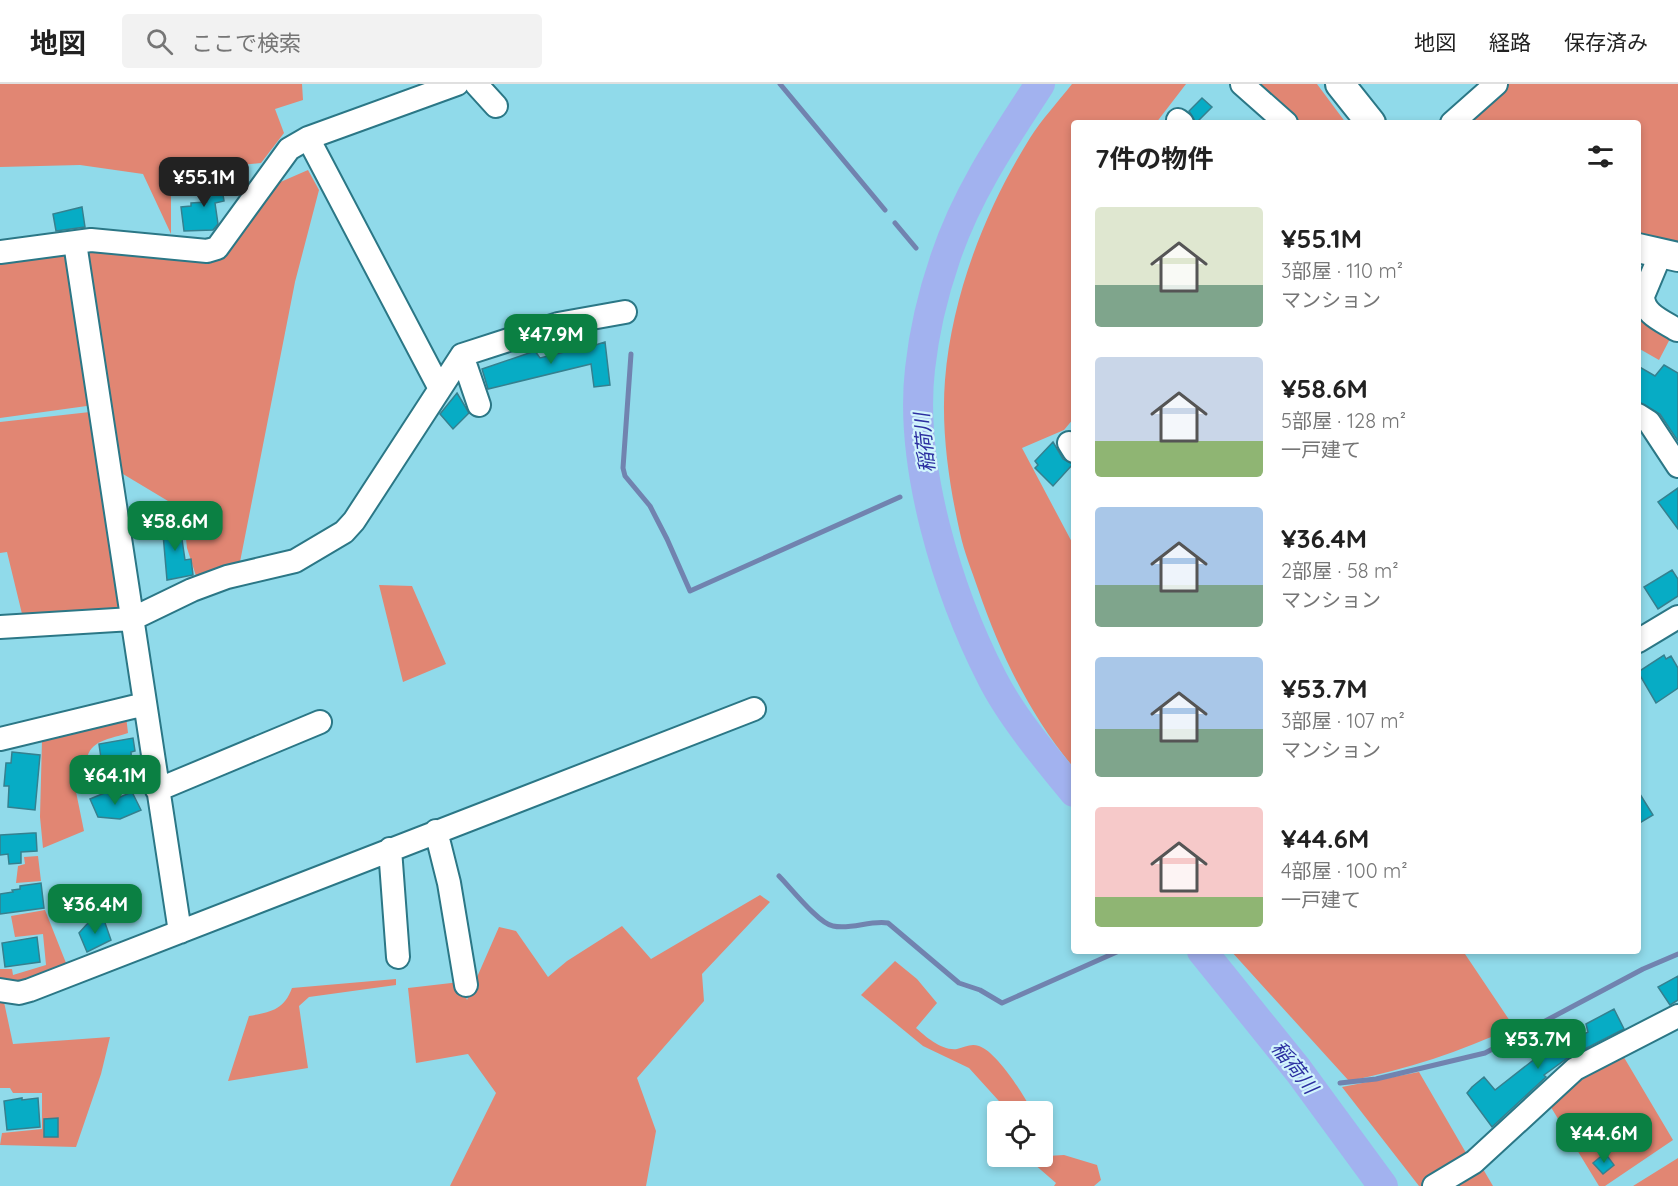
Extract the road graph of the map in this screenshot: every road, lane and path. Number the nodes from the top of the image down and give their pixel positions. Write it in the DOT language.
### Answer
graph roads {
  1 [pos="457,84"];
  2 [pos="476,84"];
  3 [pos="1242,84"];
  4 [pos="1340,84"];
  5 [pos="1483,88"];
  6 [pos="496,106"];
  7 [pos="1280,120"];
  8 [pos="1369,120"];
  9 [pos="1455,120"];
  10 [pos="308,138"];
  11 [pos="75,243"];
  12 [pos="0,252"];
  13 [pos="1659,253"];
  14 [pos="626,312"];
  15 [pos="1677,330"];
  16 [pos="462,355"];
  17 [pos="439,387"];
  18 [pos="479,405"];
  19 [pos="1641,417"];
  20 [pos="1678,465"];
  21 [pos="1678,616"];
  22 [pos="132,619"];
  23 [pos="0,627"];
  24 [pos="1641,639"];
  25 [pos="145,704"];
  26 [pos="754,709"];
  27 [pos="320,723"];
  28 [pos="0,739"];
  29 [pos="158,790"];
  30 [pos="436,831"];
  31 [pos="390,849"];
  32 [pos="180,932"];
  33 [pos="398,957"];
  34 [pos="466,985"];
  35 [pos="0,990"];
  36 [pos="1678,1016"];
  37 [pos="1434,1186"];
  1 -- 10 [label="street"];
  2 -- 6 [label="street"];
  3 -- 7 [label="street"];
  4 -- 8 [label="main road"];
  5 -- 9 [label="street"];
  10 -- 11 [label="street"];
  10 -- 17 [label="street"];
  11 -- 12 [label="street"];
  11 -- 22 [label="street"];
  13 -- 15 [label="street"];
  14 -- 16 [label="street"];
  16 -- 17 [label="street"];
  16 -- 18 [label="street"];
  17 -- 22 [label="street"];
  19 -- 20 [label="street"];
  21 -- 24 [label="street"];
  22 -- 23 [label="street"];
  22 -- 25 [label="street"];
  25 -- 28 [label="street"];
  25 -- 29 [label="street"];
  26 -- 30 [label="street"];
  27 -- 29 [label="street"];
  29 -- 32 [label="street"];
  30 -- 31 [label="street"];
  30 -- 34 [label="street"];
  31 -- 32 [label="street"];
  31 -- 33 [label="street"];
  32 -- 35 [label="street"];
  36 -- 37 [label="street"];
}
